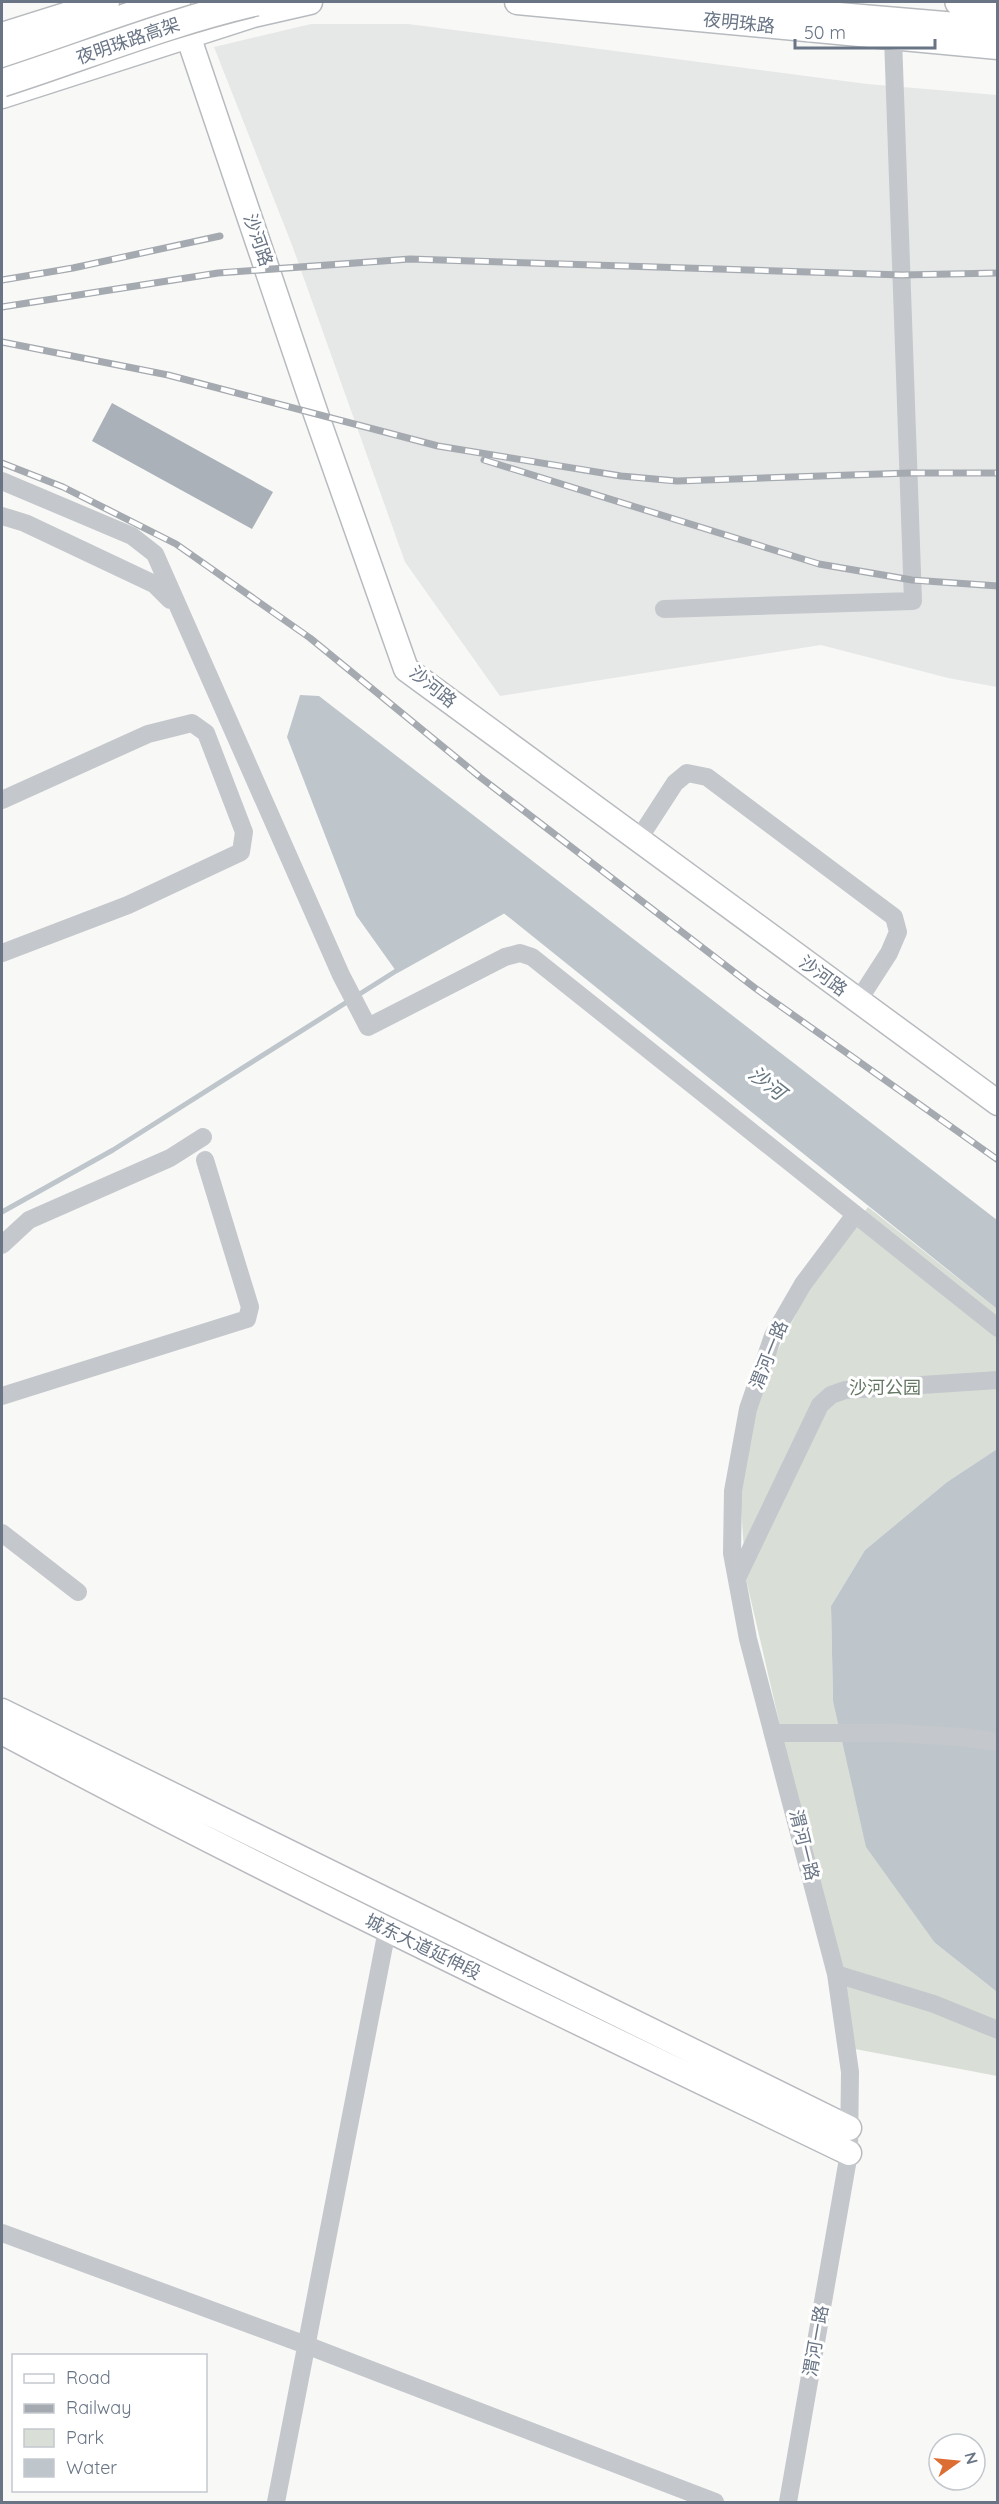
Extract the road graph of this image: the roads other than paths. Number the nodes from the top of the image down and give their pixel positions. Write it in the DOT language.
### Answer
graph roads {
  1 [pos="107,2"];
  2 [pos="170,2"];
  3 [pos="176,2"];
  4 [pos="256,2"];
  5 [pos="310,2"];
  6 [pos="517,2"];
  7 [pos="668,2"];
  8 [pos="959,2"];
  9 [pos="998,5"];
  10 [pos="998,30"];
  11 [pos="2,35"];
  12 [pos="189,35"];
  13 [pos="893,38"];
  14 [pos="998,47"];
  15 [pos="2,62"];
  16 [pos="2,83"];
  17 [pos="2,96"];
  18 [pos="2,482"];
  19 [pos="2,516"];
  20 [pos="177,607"];
  21 [pos="664,609"];
  22 [pos="2,800"];
  23 [pos="638,840"];
  24 [pos="2,953"];
  25 [pos="858,1001"];
  26 [pos="998,1103"];
  27 [pos="203,1137"];
  28 [pos="205,1160"];
  29 [pos="854,1216"];
  30 [pos="2,1245"];
  31 [pos="998,1328"];
  32 [pos="998,1380"];
  33 [pos="2,1396"];
  34 [pos="2,1533"];
  35 [pos="737,1578"];
  36 [pos="78,1592"];
  37 [pos="2,1711"];
  38 [pos="2,1732"];
  39 [pos="775,1733"];
  40 [pos="998,1742"];
  41 [pos="387,1930"];
  42 [pos="836,1974"];
  43 [pos="998,2030"];
  44 [pos="849,2128"];
  45 [pos="849,2153"];
  46 [pos="2,2233"];
  47 [pos="306,2345"];
  48 [pos="276,2502"];
  49 [pos="715,2502"];
  50 [pos="788,2502"];
  1 -- 11 [label="main road"];
  2 -- 15 [label="highway, 夜明珠路高架"];
  3 -- 12 [label="main road, 沙河路"];
  4 -- 16 [label="highway, 夜明珠路高架, bridge"];
  5 -- 12 [label="main road"];
  6 -- 13 [label="main road, 夜明珠路"];
  7 -- 10 [label="highway"];
  8 -- 9 [label="highway"];
  12 -- 17 [label="main road"];
  12 -- 23 [label="main road, 沙河路"];
  13 -- 14 [label="main road, 夜明珠路"];
  13 -- 21 [label="street"];
  18 -- 20 [label="street"];
  19 -- 20 [label="street"];
  20 -- 29 [label="street"];
  22 -- 24 [label="street"];
  23 -- 25 [label="main road, 沙河路"];
  23 -- 25 [label="street"];
  25 -- 26 [label="main road, 沙河路"];
  27 -- 30 [label="street"];
  28 -- 33 [label="street"];
  29 -- 31 [label="street"];
  29 -- 35 [label="street, 渭河一路"];
  32 -- 35 [label="street"];
  34 -- 36 [label="street"];
  35 -- 39 [label="street, 渭河一路"];
  37 -- 44 [label="main road, 城东大道延伸段"];
  38 -- 41 [label="main road, 城东大道延伸段"];
  39 -- 40 [label="street"];
  39 -- 42 [label="street, 渭河一路"];
  41 -- 45 [label="main road, 城东大道延伸段"];
  41 -- 47 [label="street"];
  42 -- 43 [label="street"];
  42 -- 44 [label="street, 渭河一路"];
  44 -- 45 [label="street, 渭河一路"];
  45 -- 50 [label="street, 渭河一路"];
  46 -- 47 [label="street"];
  47 -- 48 [label="street"];
  47 -- 49 [label="street"];
}
